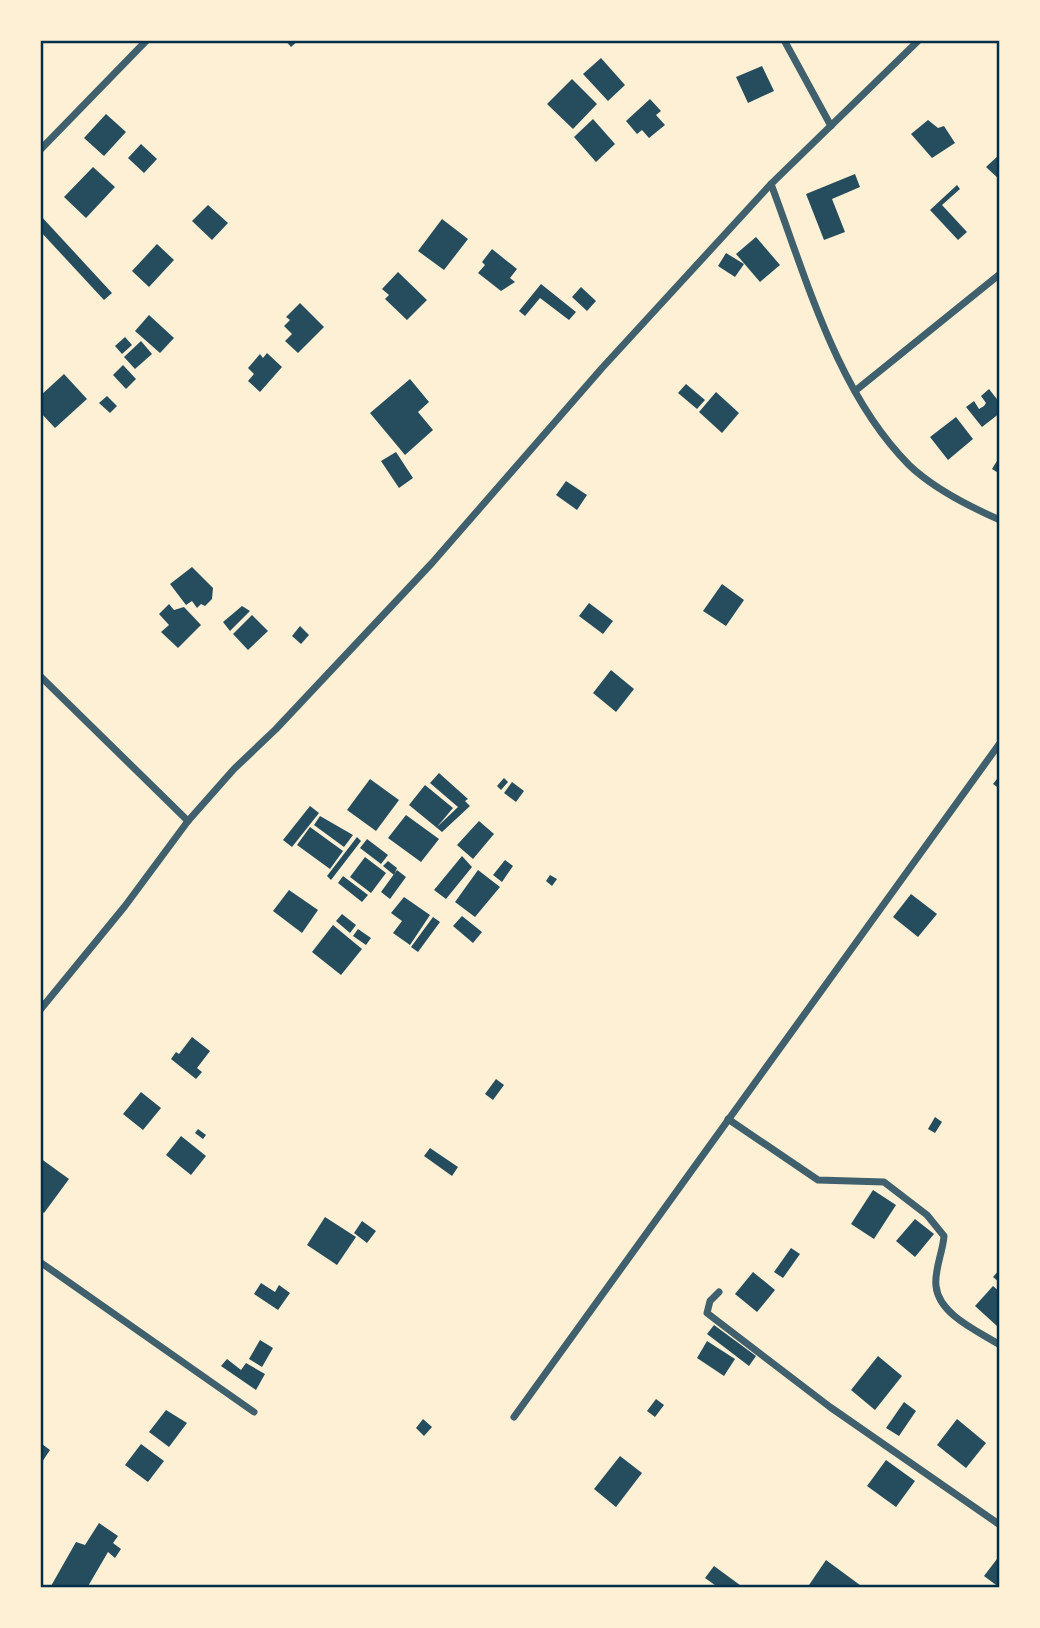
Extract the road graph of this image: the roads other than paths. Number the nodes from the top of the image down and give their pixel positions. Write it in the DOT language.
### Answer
graph roads {
  1 [pos="146,40"];
  2 [pos="783,40"];
  3 [pos="919,40"];
  4 [pos="831,126"];
  5 [pos="40,150"];
  6 [pos="771,184"];
  7 [pos="1000,274"];
  8 [pos="855,391"];
  9 [pos="1000,520"];
  10 [pos="40,676"];
  11 [pos="1000,743"];
  12 [pos="188,821"];
  13 [pos="40,1010"];
  14 [pos="728,1119"];
  15 [pos="40,1262"];
  16 [pos="719,1292"];
  17 [pos="1000,1345"];
  18 [pos="254,1412"];
  19 [pos="514,1417"];
  20 [pos="1000,1525"];
  1 -- 5 [label="street"];
  2 -- 4 [label="street"];
  3 -- 4 [label="street"];
  4 -- 6 [label="street"];
  6 -- 8 [label="street"];
  6 -- 12 [label="street"];
  7 -- 8 [label="street"];
  8 -- 9 [label="street"];
  10 -- 12 [label="street"];
  11 -- 14 [label="street"];
  12 -- 13 [label="street"];
  14 -- 17 [label="street"];
  14 -- 19 [label="street"];
  15 -- 18 [label="street"];
  16 -- 20 [label="street"];
}
